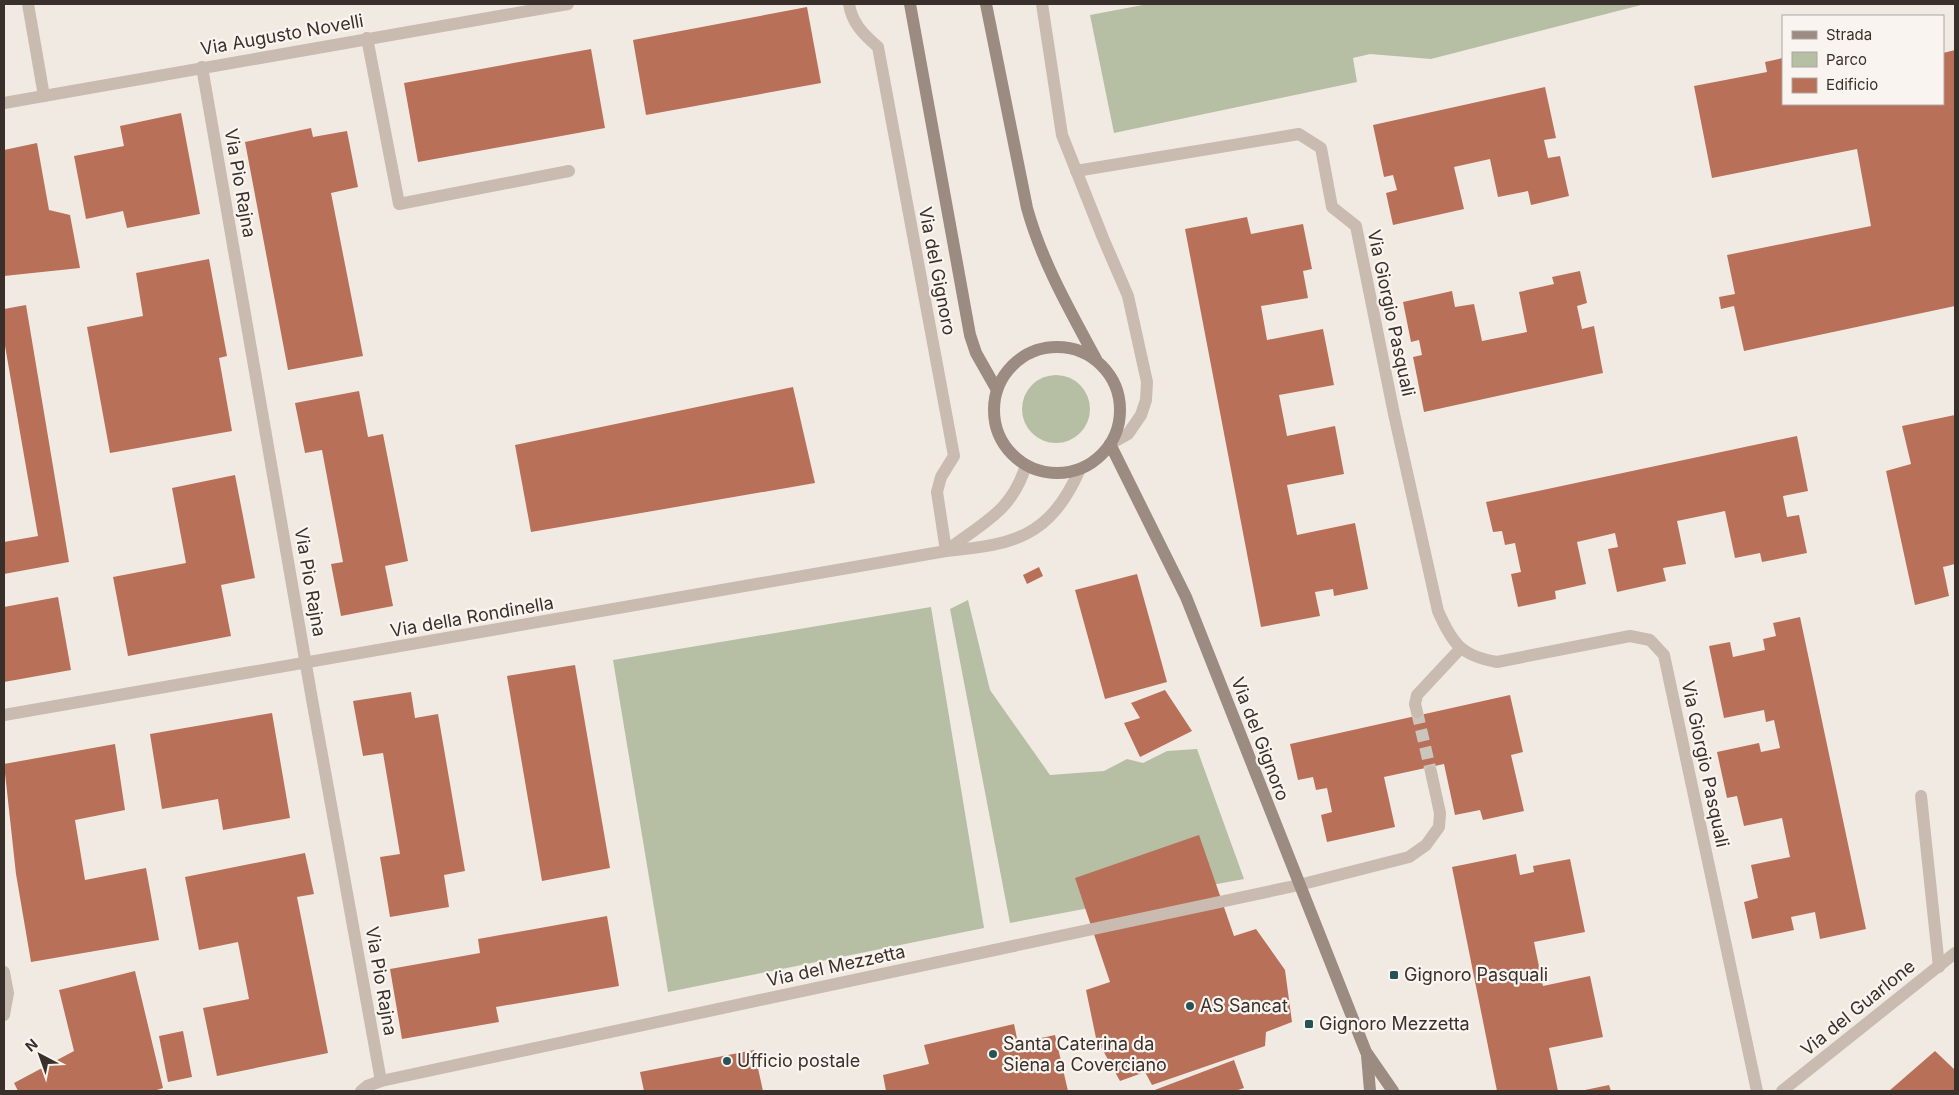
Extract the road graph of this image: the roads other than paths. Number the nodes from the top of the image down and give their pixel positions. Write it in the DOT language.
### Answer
graph roads {
  1 [pos="28,4"];
  2 [pos="568,4"];
  3 [pos="849,4"];
  4 [pos="910,4"];
  5 [pos="986,4"];
  6 [pos="1042,4"];
  7 [pos="367,38"];
  8 [pos="202,67"];
  9 [pos="44,96"];
  10 [pos="4,103"];
  11 [pos="569,171"];
  12 [pos="1076,171"];
  13 [pos="1097,361"];
  14 [pos="997,390"];
  15 [pos="1110,444"];
  16 [pos="1026,465"];
  17 [pos="1080,469"];
  18 [pos="946,551"];
  19 [pos="1460,649"];
  20 [pos="307,664"];
  21 [pos="1417,712"];
  22 [pos="4,715"];
  23 [pos="1431,772"];
  24 [pos="1921,796"];
  25 [pos="1299,885"];
  26 [pos="1955,953"];
  27 [pos="1939,967"];
  28 [pos="4,972"];
  29 [pos="4,1015"];
  30 [pos="1366,1052"];
  31 [pos="381,1081"];
  32 [pos="361,1091"];
  33 [pos="1370,1091"];
  34 [pos="1393,1091"];
  35 [pos="1757,1091"];
  36 [pos="1782,1091"];
  1 -- 9 [label="street"];
  2 -- 7 [label="street, Via Augusto Novelli"];
  3 -- 18 [label="street, Via del Gignoro"];
  4 -- 14 [label="main road, Via del Gignoro"];
  5 -- 13 [label="main road"];
  6 -- 12 [label="street"];
  7 -- 8 [label="street, Via Augusto Novelli"];
  7 -- 11 [label="street"];
  8 -- 9 [label="street, Via Augusto Novelli"];
  8 -- 20 [label="street, Via Pio Rajna"];
  9 -- 10 [label="street, Via Augusto Novelli"];
  12 -- 15 [label="street"];
  12 -- 19 [label="street, Via Giorgio Pasquali"];
  13 -- 14 [label="main road"];
  13 -- 15 [label="main road"];
  14 -- 16 [label="main road"];
  15 -- 17 [label="main road"];
  15 -- 25 [label="main road, Via del Gignoro"];
  16 -- 17 [label="main road"];
  16 -- 18 [label="street, Via della Rondinella"];
  17 -- 18 [label="street, Via della Rondinella"];
  18 -- 20 [label="street, Via della Rondinella"];
  19 -- 21 [label="street"];
  19 -- 35 [label="street, Via Giorgio Pasquali"];
  20 -- 22 [label="street, Via della Rondinella"];
  20 -- 31 [label="street, Via Pio Rajna"];
  23 -- 25 [label="street"];
  24 -- 27 [label="street"];
  25 -- 30 [label="main road, Via del Gignoro"];
  25 -- 31 [label="street, Via del Mezzetta"];
  26 -- 27 [label="street, Via del Guarlone"];
  27 -- 36 [label="street, Via del Guarlone"];
  28 -- 29 [label="street"];
  30 -- 33 [label="main road, Via del Gignoro"];
  30 -- 34 [label="main road, Via del Gignoro"];
  31 -- 32 [label="street"];
}
